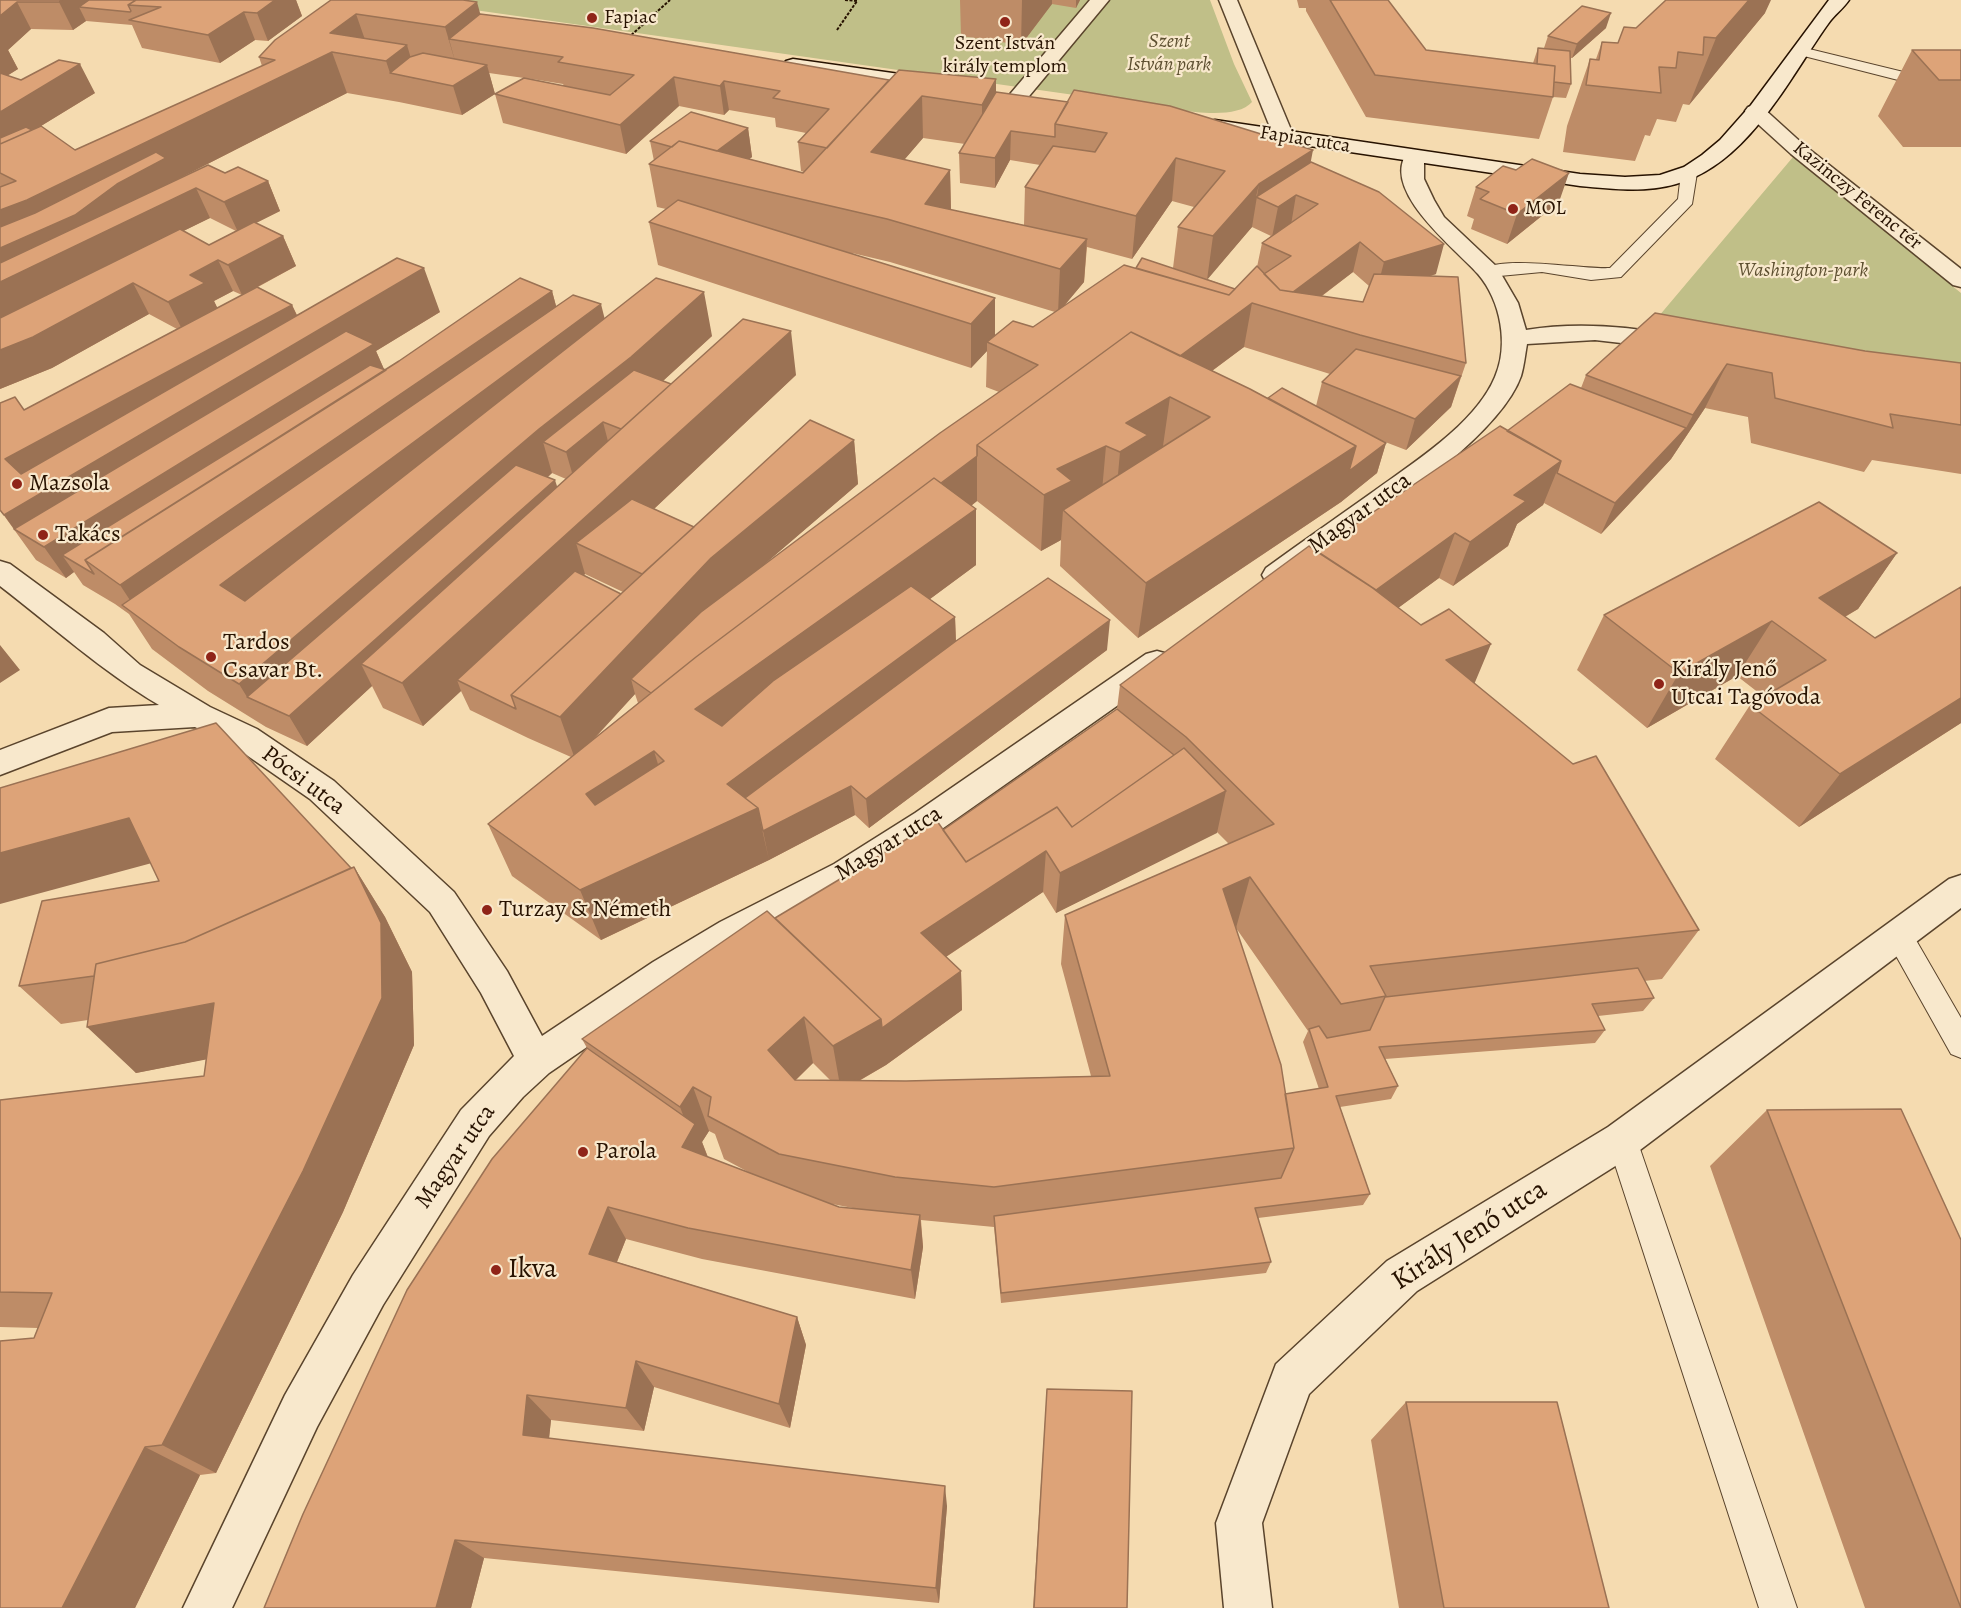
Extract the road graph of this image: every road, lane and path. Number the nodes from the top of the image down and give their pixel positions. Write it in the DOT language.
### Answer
graph roads {
  1 [pos="670,0"];
  2 [pos="845,0"];
  3 [pos="858,0"];
  4 [pos="1100,0"];
  5 [pos="1228,0"];
  6 [pos="1840,0"];
  7 [pos="625,41"];
  8 [pos="1801,51"];
  9 [pos="777,63"];
  10 [pos="953,88"];
  11 [pos="1961,91"];
  12 [pos="997,94"];
  13 [pos="1018,97"];
  14 [pos="1040,100"];
  15 [pos="1938,101"];
  16 [pos="1961,102"];
  17 [pos="1755,111"];
  18 [pos="1195,124"];
  19 [pos="1284,137"];
  20 [pos="1414,157"];
  21 [pos="1689,173"];
  22 [pos="1489,272"];
  23 [pos="1961,280"];
  24 [pos="1516,339"];
  25 [pos="1699,347"];
  26 [pos="0,571"];
  27 [pos="1249,595"];
  28 [pos="1183,643"];
  29 [pos="199,715"];
  30 [pos="0,763"];
  31 [pos="1961,889"];
  32 [pos="1899,936"];
  33 [pos="1961,1045"];
  34 [pos="536,1061"];
  35 [pos="1622,1140"];
  36 [pos="211,1601"];
  37 [pos="1248,1608"];
  38 [pos="1778,1608"];
  1 -- 7 [label="path"];
  2 -- 3 [label="path"];
  4 -- 13 [label="street"];
  5 -- 19 [label="street"];
  6 -- 8 [label="street"];
  8 -- 11 [label="lane"];
  8 -- 17 [label="street"];
  9 -- 10 [label="street"];
  12 -- 13 [label="street"];
  13 -- 14 [label="street"];
  15 -- 16 [label="lane"];
  17 -- 21 [label="street"];
  17 -- 23 [label="street, Kazinczy Ferenc tér"];
  18 -- 19 [label="street, Fapiac utca"];
  19 -- 20 [label="street, Fapiac utca"];
  20 -- 21 [label="street, Fapiac utca"];
  20 -- 22 [label="street, Magyar utca"];
  21 -- 22 [label="lane"];
  22 -- 24 [label="street, Magyar utca"];
  24 -- 25 [label="street"];
  24 -- 27 [label="street, Magyar utca"];
  26 -- 29 [label="street, Pócsi utca"];
  28 -- 34 [label="street, Magyar utca"];
  29 -- 30 [label="street"];
  29 -- 34 [label="street, Pócsi utca"];
  31 -- 32 [label="street, Király Jenő utca"];
  32 -- 33 [label="lane"];
  32 -- 35 [label="street, Király Jenő utca"];
  34 -- 36 [label="street, Magyar utca"];
  35 -- 37 [label="street, Király Jenő utca"];
  35 -- 38 [label="lane"];
}
